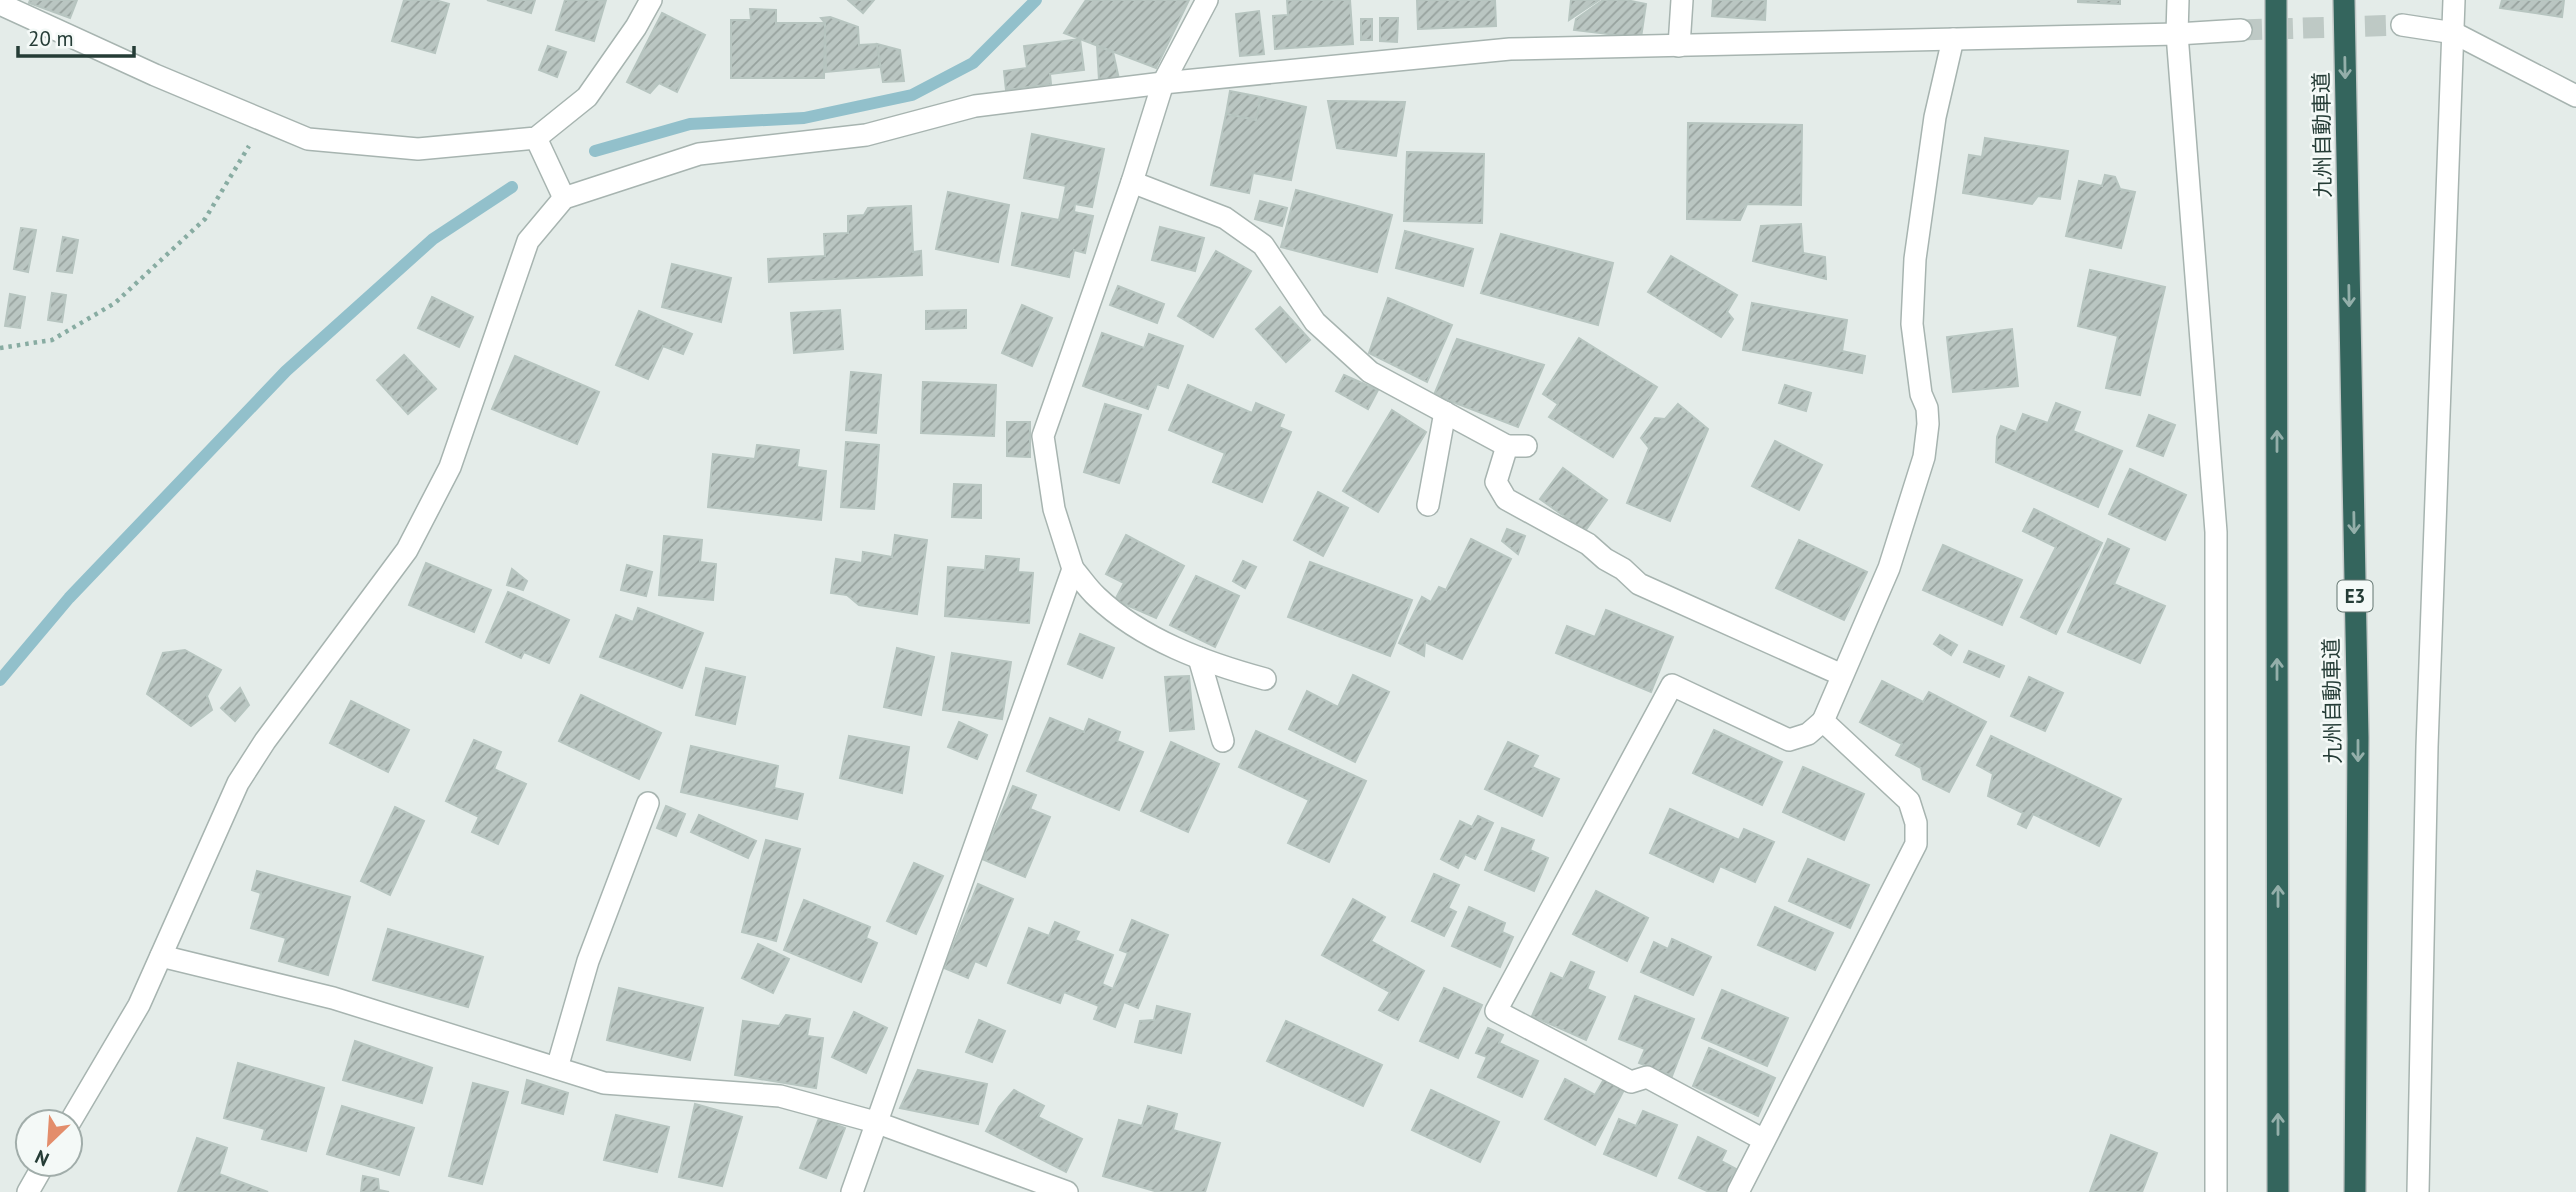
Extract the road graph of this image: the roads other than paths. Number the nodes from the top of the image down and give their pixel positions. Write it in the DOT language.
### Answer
graph roads {
  1 [pos="651,0"];
  2 [pos="1207,0"];
  3 [pos="1682,0"];
  4 [pos="2178,0"];
  5 [pos="2276,0"];
  6 [pos="2344,0"];
  7 [pos="2455,0"];
  8 [pos="1,3"];
  9 [pos="2402,25"];
  10 [pos="2241,30"];
  11 [pos="2454,33"];
  12 [pos="2177,34"];
  13 [pos="1953,39"];
  14 [pos="1679,46"];
  15 [pos="1163,83"];
  16 [pos="2576,96"];
  17 [pos="536,138"];
  18 [pos="1132,182"];
  19 [pos="564,198"];
  20 [pos="1445,412"];
  21 [pos="1428,505"];
  22 [pos="1073,569"];
  23 [pos="1199,658"];
  24 [pos="1842,675"];
  25 [pos="1265,679"];
  26 [pos="1823,720"];
  27 [pos="1223,741"];
  28 [pos="648,803"];
  29 [pos="161,956"];
  30 [pos="557,1068"];
  31 [pos="77,1108"];
  32 [pos="875,1122"];
  33 [pos="1764,1140"];
  34 [pos="852,1192"];
  35 [pos="1067,1192"];
  36 [pos="1738,1192"];
  37 [pos="2216,1192"];
  38 [pos="2278,1192"];
  39 [pos="2355,1192"];
  40 [pos="2418,1192"];
  1 -- 17 [label="street"];
  2 -- 15 [label="street"];
  3 -- 14 [label="street"];
  4 -- 12 [label="street"];
  38 -- 5 [label="highway, one-way"];
  6 -- 39 [label="highway, 九州自動車道 / E3, one-way"];
  7 -- 11 [label="street"];
  8 -- 17 [label="street"];
  9 -- 11 [label="street"];
  10 -- 12 [label="street"];
  11 -- 16 [label="street"];
  11 -- 40 [label="street"];
  12 -- 13 [label="street"];
  12 -- 37 [label="street"];
  13 -- 14 [label="street"];
  13 -- 24 [label="street"];
  14 -- 15 [label="street"];
  15 -- 18 [label="street"];
  15 -- 19 [label="street"];
  17 -- 19 [label="street"];
  18 -- 20 [label="street"];
  18 -- 22 [label="street"];
  19 -- 29 [label="street"];
  20 -- 21 [label="street"];
  20 -- 24 [label="street"];
  22 -- 23 [label="street"];
  22 -- 32 [label="street"];
  23 -- 25 [label="street"];
  23 -- 27 [label="street"];
  24 -- 26 [label="street"];
  26 -- 33 [label="street"];
  26 -- 33 [label="street"];
  28 -- 30 [label="street"];
  29 -- 30 [label="street"];
  29 -- 31 [label="street"];
  30 -- 32 [label="street"];
  32 -- 34 [label="street"];
  32 -- 35 [label="street"];
  33 -- 36 [label="street"];
}
